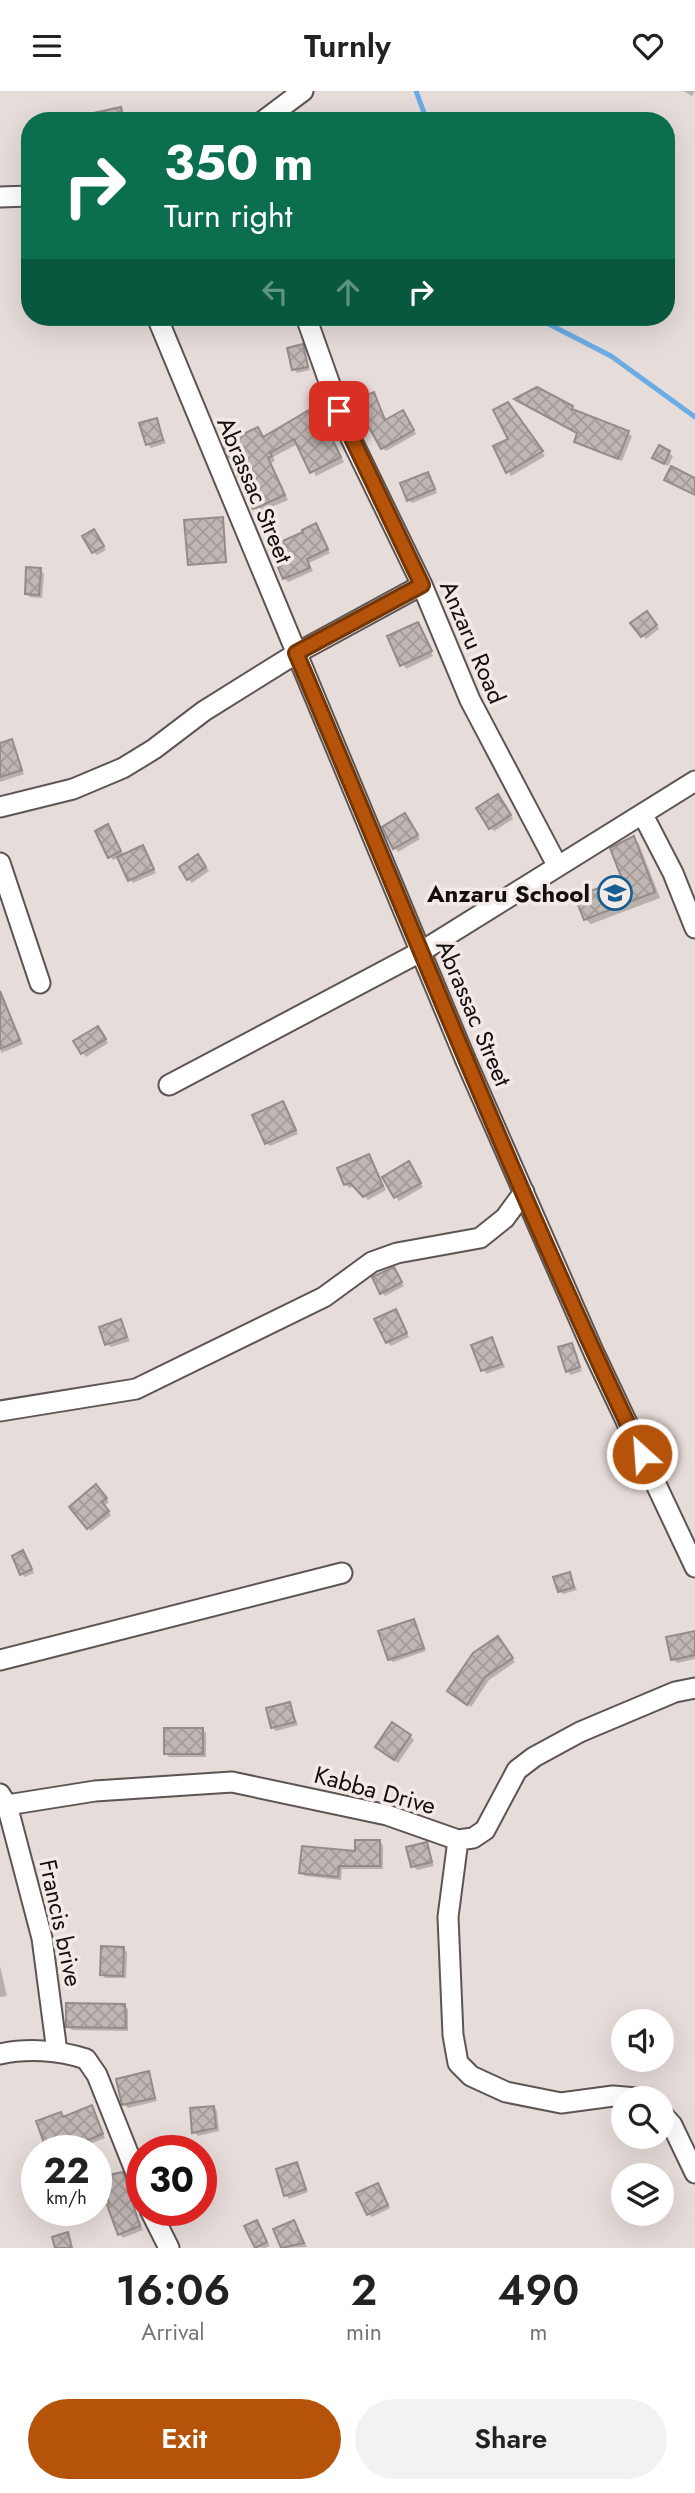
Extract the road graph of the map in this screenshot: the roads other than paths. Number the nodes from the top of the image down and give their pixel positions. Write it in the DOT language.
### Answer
graph roads {
  1 [pos="303,91"];
  2 [pos="275,112"];
  3 [pos="21,196"];
  4 [pos="0,197"];
  5 [pos="161,326"];
  6 [pos="309,326"];
  7 [pos="422,585"];
  8 [pos="296,653"];
  9 [pos="695,781"];
  10 [pos="0,807"];
  11 [pos="643,815"];
  12 [pos="0,863"];
  13 [pos="558,865"];
  14 [pos="695,928"];
  15 [pos="422,951"];
  16 [pos="40,983"];
  17 [pos="169,1085"];
  18 [pos="524,1192"];
  19 [pos="0,1411"];
  20 [pos="695,1567"];
  21 [pos="342,1573"];
  22 [pos="0,1660"];
  23 [pos="695,1688"];
  24 [pos="4,1800"];
  25 [pos="458,1840"];
  26 [pos="57,2052"];
  27 [pos="0,2054"];
  28 [pos="611,2096"];
  29 [pos="674,2129"];
  30 [pos="126,2148"];
  31 [pos="695,2173"];
  32 [pos="158,2226"];
  33 [pos="169,2248"];
  1 -- 2 [label="street"];
  3 -- 4 [label="street"];
  5 -- 8 [label="street, Abrassac Street"];
  6 -- 7 [label="street, Anzaru Road"];
  7 -- 8 [label="street"];
  7 -- 13 [label="street, Anzaru Road"];
  8 -- 10 [label="street"];
  8 -- 15 [label="street, Abrassac Street"];
  9 -- 11 [label="street"];
  11 -- 13 [label="street"];
  11 -- 14 [label="street"];
  12 -- 16 [label="street"];
  13 -- 15 [label="street"];
  15 -- 17 [label="street"];
  15 -- 18 [label="street, Abrassac Street"];
  18 -- 19 [label="street"];
  18 -- 20 [label="street, Abrassac Street"];
  21 -- 22 [label="street"];
  23 -- 25 [label="street"];
  24 -- 25 [label="street, Kabba Drive"];
  24 -- 26 [label="street, Francis brive"];
  25 -- 28 [label="street, Kabba Drive"];
  26 -- 27 [label="street"];
  26 -- 30 [label="street"];
  29 -- 31 [label="street"];
  32 -- 33 [label="street"];
}
